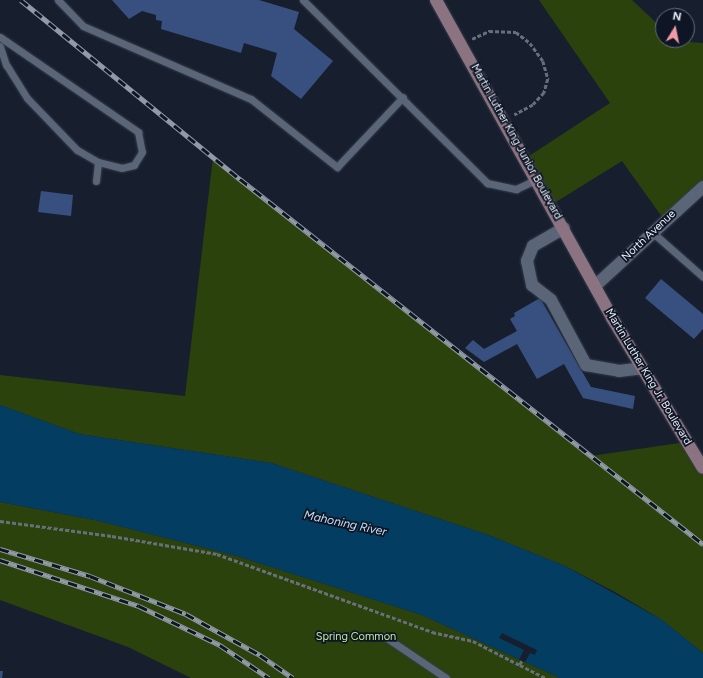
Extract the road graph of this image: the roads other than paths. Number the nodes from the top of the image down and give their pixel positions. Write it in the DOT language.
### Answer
graph roads {
  1 [pos="58,0"];
  2 [pos="303,0"];
  3 [pos="436,0"];
  4 [pos="0,37"];
  5 [pos="0,46"];
  6 [pos="403,97"];
  7 [pos="98,162"];
  8 [pos="537,179"];
  9 [pos="96,181"];
  10 [pos="703,187"];
  11 [pos="564,228"];
  12 [pos="652,232"];
  13 [pos="703,277"];
  14 [pos="595,286"];
  15 [pos="642,368"];
  16 [pos="703,468"];
  17 [pos="384,636"];
  18 [pos="446,678"];
  1 -- 6 [label="lane"];
  2 -- 6 [label="lane"];
  3 -- 8 [label="main road, Martin Luther King Junior Boulevard"];
  4 -- 7 [label="lane"];
  5 -- 7 [label="lane"];
  6 -- 8 [label="lane"];
  7 -- 9 [label="lane"];
  8 -- 11 [label="main road, Martin Luther King Junior Boulevard"];
  10 -- 12 [label="street, North Avenue"];
  11 -- 14 [label="main road, Martin Luther King Junior Boulevard"];
  11 -- 15 [label="street"];
  12 -- 13 [label="lane"];
  12 -- 14 [label="street, North Avenue"];
  14 -- 15 [label="main road, Martin Luther King Jr. Boulevard"];
  15 -- 16 [label="main road, Martin Luther King Jr. Boulevard"];
  17 -- 18 [label="lane"];
}
